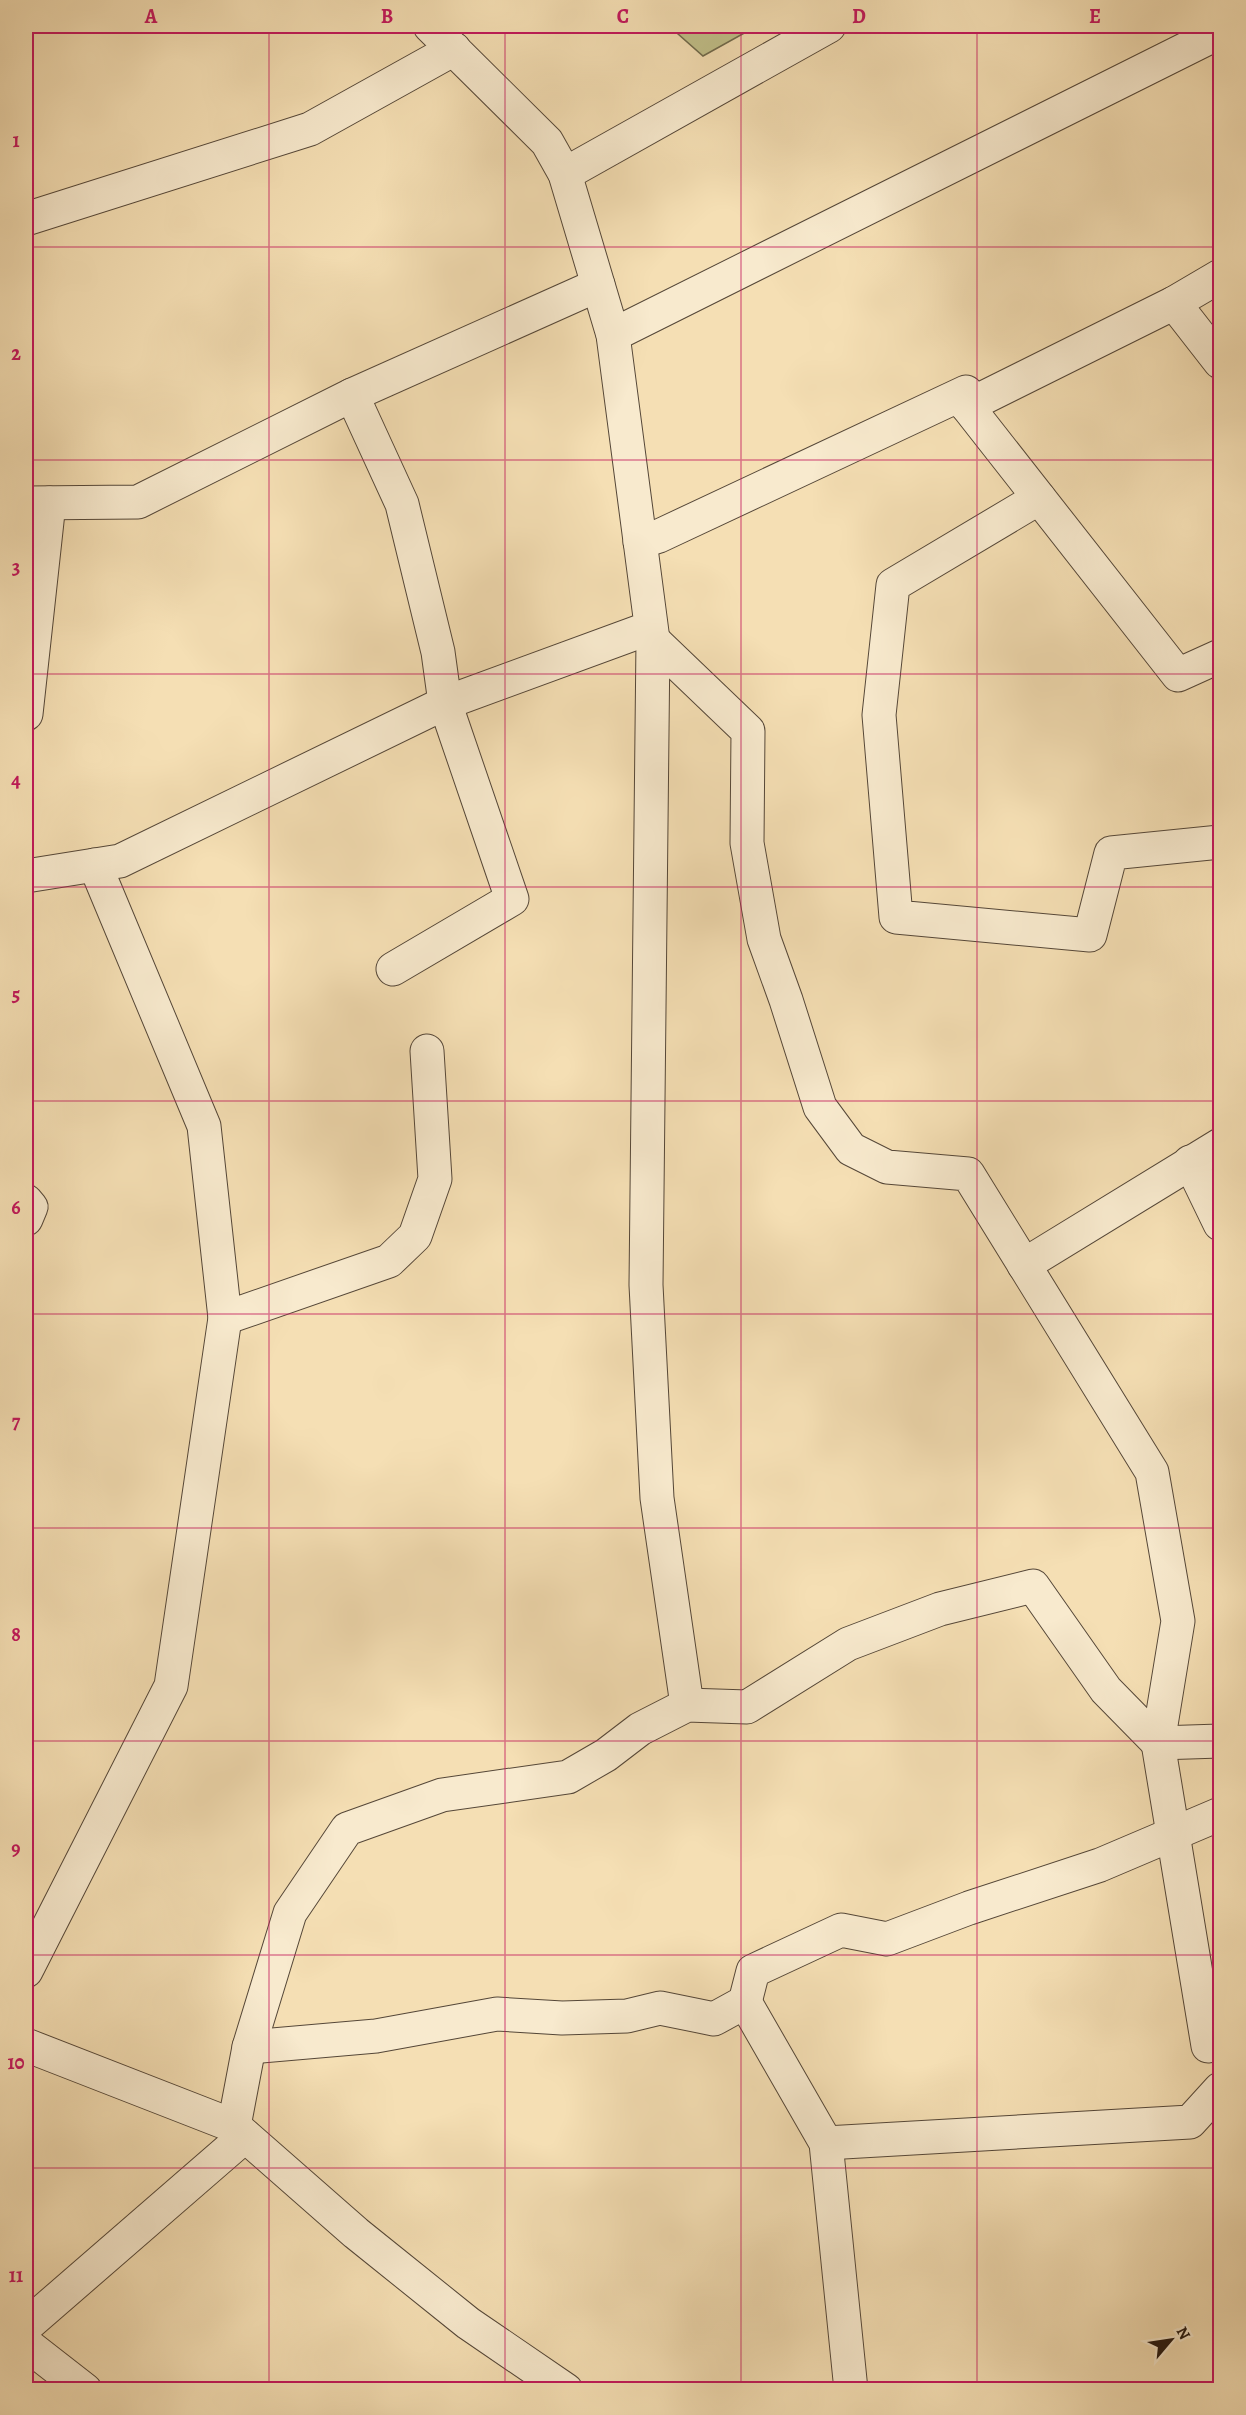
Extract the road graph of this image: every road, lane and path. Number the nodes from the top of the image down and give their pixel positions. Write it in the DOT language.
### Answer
graph roads {
  1 [pos="430,26"];
  2 [pos="829,26"];
  3 [pos="1221,32"];
  4 [pos="454,49"];
  5 [pos="565,174"];
  6 [pos="26,219"];
  7 [pos="1221,276"];
  8 [pos="598,285"];
  9 [pos="1174,303"];
  10 [pos="613,335"];
  11 [pos="1221,362"];
  12 [pos="352,395"];
  13 [pos="967,406"];
  14 [pos="1039,498"];
  15 [pos="37,503"];
  16 [pos="640,542"];
  17 [pos="653,640"];
  18 [pos="1221,656"];
  19 [pos="445,703"];
  20 [pos="26,714"];
  21 [pos="1221,842"];
  22 [pos="95,865"];
  23 [pos="26,876"];
  24 [pos="393,969"];
  25 [pos="427,1051"];
  26 [pos="1221,1145"];
  27 [pos="1190,1162"];
  28 [pos="26,1201"];
  29 [pos="26,1219"];
  30 [pos="1221,1224"];
  31 [pos="1024,1265"];
  32 [pos="225,1318"];
  33 [pos="687,1704"];
  34 [pos="1221,1742"];
  35 [pos="1158,1743"];
  36 [pos="1221,1814"];
  37 [pos="1174,1833"];
  38 [pos="26,1971"];
  39 [pos="745,2002"];
  40 [pos="1221,2044"];
  41 [pos="26,2045"];
  42 [pos="249,2047"];
  43 [pos="1221,2089"];
  44 [pos="240,2131"];
  45 [pos="826,2143"];
  46 [pos="26,2342"];
  47 [pos="85,2390"];
  48 [pos="566,2390"];
  49 [pos="850,2390"];
  1 -- 4 [label="street"];
  2 -- 5 [label="street"];
  3 -- 10 [label="street"];
  4 -- 5 [label="street"];
  4 -- 6 [label="street"];
  5 -- 8 [label="street"];
  7 -- 9 [label="street"];
  8 -- 10 [label="street"];
  8 -- 12 [label="street"];
  9 -- 11 [label="street"];
  9 -- 13 [label="street"];
  10 -- 16 [label="street"];
  12 -- 15 [label="street"];
  12 -- 19 [label="street"];
  13 -- 14 [label="street"];
  13 -- 16 [label="street"];
  14 -- 18 [label="street"];
  14 -- 21 [label="street"];
  15 -- 20 [label="street"];
  16 -- 17 [label="street"];
  17 -- 19 [label="street"];
  17 -- 31 [label="street"];
  17 -- 33 [label="street"];
  19 -- 22 [label="street"];
  19 -- 24 [label="street"];
  22 -- 23 [label="street"];
  22 -- 32 [label="street"];
  25 -- 32 [label="street"];
  26 -- 27 [label="street"];
  27 -- 30 [label="street"];
  27 -- 31 [label="street"];
  28 -- 29 [label="street"];
  31 -- 35 [label="street"];
  32 -- 38 [label="street"];
  33 -- 35 [label="street"];
  33 -- 42 [label="street"];
  34 -- 35 [label="street"];
  35 -- 37 [label="street"];
  36 -- 37 [label="street"];
  37 -- 39 [label="street"];
  37 -- 40 [label="street"];
  39 -- 42 [label="street"];
  39 -- 45 [label="street"];
  41 -- 44 [label="street"];
  42 -- 44 [label="street"];
  43 -- 45 [label="street"];
  44 -- 46 [label="street"];
  44 -- 48 [label="street"];
  45 -- 49 [label="street"];
  46 -- 47 [label="street"];
}
